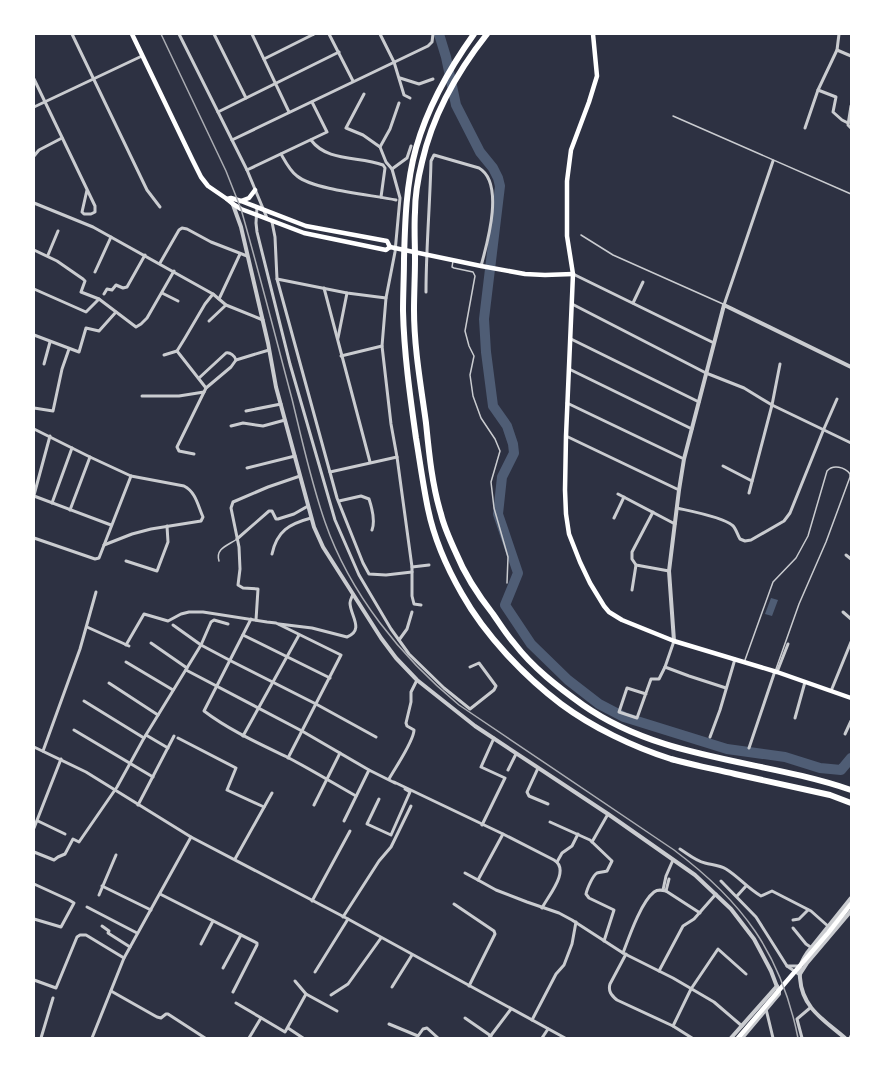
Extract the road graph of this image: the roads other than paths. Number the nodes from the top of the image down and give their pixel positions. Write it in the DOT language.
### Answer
graph roads {
  1 [pos="72,34"];
  2 [pos="132,34"];
  3 [pos="179,34"];
  4 [pos="214,34"];
  5 [pos="252,34"];
  6 [pos="314,34"];
  7 [pos="329,34"];
  8 [pos="380,34"];
  9 [pos="433,34"];
  10 [pos="474,34"];
  11 [pos="487,34"];
  12 [pos="593,34"];
  13 [pos="839,34"];
  14 [pos="837,50"];
  15 [pos="338,52"];
  16 [pos="142,56"];
  17 [pos="851,56"];
  18 [pos="264,59"];
  19 [pos="394,62"];
  20 [pos="400,78"];
  21 [pos="34,79"];
  22 [pos="94,79"];
  23 [pos="433,79"];
  24 [pos="353,81"];
  25 [pos="275,83"];
  26 [pos="818,90"];
  27 [pos="364,94"];
  28 [pos="246,98"];
  29 [pos="410,98"];
  30 [pos="46,102"];
  31 [pos="312,102"];
  32 [pos="399,103"];
  33 [pos="851,106"];
  34 [pos="34,107"];
  35 [pos="218,112"];
  36 [pos="289,112"];
  37 [pos="673,116"];
  38 [pos="848,123"];
  39 [pos="805,128"];
  40 [pos="851,128"];
  41 [pos="62,138"];
  42 [pos="232,140"];
  43 [pos="311,140"];
  44 [pos="411,146"];
  45 [pos="380,147"];
  46 [pos="281,154"];
  47 [pos="34,156"];
  48 [pos="773,161"];
  49 [pos="392,169"];
  50 [pos="247,170"];
  51 [pos="86,190"];
  52 [pos="256,191"];
  53 [pos="851,194"];
  54 [pos="381,197"];
  55 [pos="229,198"];
  56 [pos="396,200"];
  57 [pos="243,201"];
  58 [pos="34,203"];
  59 [pos="233,204"];
  60 [pos="160,207"];
  61 [pos="257,207"];
  62 [pos="263,210"];
  63 [pos="256,214"];
  64 [pos="270,220"];
  65 [pos="58,231"];
  66 [pos="581,235"];
  67 [pos="111,237"];
  68 [pos="393,247"];
  69 [pos="34,250"];
  70 [pos="240,254"];
  71 [pos="426,254"];
  72 [pos="48,255"];
  73 [pos="145,255"];
  74 [pos="247,256"];
  75 [pos="453,260"];
  76 [pos="160,264"];
  77 [pos="482,267"];
  78 [pos="174,271"];
  79 [pos="95,272"];
  80 [pos="573,274"];
  81 [pos="277,279"];
  82 [pos="643,282"];
  83 [pos="324,288"];
  84 [pos="34,289"];
  85 [pos="162,292"];
  86 [pos="347,292"];
  87 [pos="426,292"];
  88 [pos="104,294"];
  89 [pos="213,294"];
  90 [pos="386,298"];
  91 [pos="99,299"];
  92 [pos="219,299"];
  93 [pos="178,301"];
  94 [pos="633,303"];
  95 [pos="572,304"];
  96 [pos="226,305"];
  97 [pos="724,305"];
  98 [pos="116,312"];
  99 [pos="263,320"];
  100 [pos="209,321"];
  101 [pos="34,335"];
  102 [pos="571,338"];
  103 [pos="338,340"];
  104 [pos="50,342"];
  105 [pos="714,343"];
  106 [pos="382,346"];
  107 [pos="69,349"];
  108 [pos="177,350"];
  109 [pos="269,350"];
  110 [pos="164,355"];
  111 [pos="341,356"];
  112 [pos="236,360"];
  113 [pos="44,364"];
  114 [pos="780,364"];
  115 [pos="851,367"];
  116 [pos="569,369"];
  117 [pos="706,372"];
  118 [pos="198,378"];
  119 [pos="206,388"];
  120 [pos="204,392"];
  121 [pos="142,396"];
  122 [pos="837,399"];
  123 [pos="699,402"];
  124 [pos="567,403"];
  125 [pos="281,404"];
  126 [pos="772,405"];
  127 [pos="34,408"];
  128 [pos="246,411"];
  129 [pos="285,420"];
  130 [pos="231,426"];
  131 [pos="692,428"];
  132 [pos="34,429"];
  133 [pos="823,431"];
  134 [pos="50,436"];
  135 [pos="566,436"];
  136 [pos="851,444"];
  137 [pos="72,448"];
  138 [pos="194,454"];
  139 [pos="295,456"];
  140 [pos="90,457"];
  141 [pos="397,457"];
  142 [pos="684,459"];
  143 [pos="370,462"];
  144 [pos="723,466"];
  145 [pos="247,468"];
  146 [pos="330,472"];
  147 [pos="131,476"];
  148 [pos="300,476"];
  149 [pos="752,481"];
  150 [pos="679,490"];
  151 [pos="749,493"];
  152 [pos="618,494"];
  153 [pos="34,496"];
  154 [pos="624,497"];
  155 [pos="338,501"];
  156 [pos="52,503"];
  157 [pos="308,506"];
  158 [pos="677,508"];
  159 [pos="70,510"];
  160 [pos="653,512"];
  161 [pos="311,518"];
  162 [pos="614,518"];
  163 [pos="675,524"];
  164 [pos="111,525"];
  165 [pos="167,526"];
  166 [pos="372,530"];
  167 [pos="34,538"];
  168 [pos="237,539"];
  169 [pos="104,545"];
  170 [pos="272,554"];
  171 [pos="846,555"];
  172 [pos="851,559"];
  173 [pos="126,561"];
  174 [pos="219,561"];
  175 [pos="429,565"];
  176 [pos="636,565"];
  177 [pos="412,567"];
  178 [pos="669,571"];
  179 [pos="412,572"];
  180 [pos="507,583"];
  181 [pos="632,590"];
  182 [pos="96,592"];
  183 [pos="353,594"];
  184 [pos="420,605"];
  185 [pos="412,612"];
  186 [pos="843,612"];
  187 [pos="251,619"];
  188 [pos="851,619"];
  189 [pos="256,620"];
  190 [pos="276,623"];
  191 [pos="228,624"];
  192 [pos="173,625"];
  193 [pos="87,627"];
  194 [pos="243,635"];
  195 [pos="299,635"];
  196 [pos="399,640"];
  197 [pos="674,640"];
  198 [pos="851,642"];
  199 [pos="151,643"];
  200 [pos="788,644"];
  201 [pos="201,645"];
  202 [pos="287,657"];
  203 [pos="735,659"];
  204 [pos="230,660"];
  205 [pos="126,662"];
  206 [pos="744,662"];
  207 [pos="470,667"];
  208 [pos="665,667"];
  209 [pos="186,669"];
  210 [pos="776,672"];
  211 [pos="330,678"];
  212 [pos="417,680"];
  213 [pos="273,682"];
  214 [pos="805,682"];
  215 [pos="109,683"];
  216 [pos="217,686"];
  217 [pos="726,688"];
  218 [pos="173,690"];
  219 [pos="831,691"];
  220 [pos="646,694"];
  221 [pos="851,698"];
  222 [pos="84,701"];
  223 [pos="316,704"];
  224 [pos="258,708"];
  225 [pos="158,715"];
  226 [pos="795,718"];
  227 [pos="851,721"];
  228 [pos="74,730"];
  229 [pos="302,731"];
  230 [pos="845,734"];
  231 [pos="243,736"];
  232 [pos="145,737"];
  233 [pos="376,737"];
  234 [pos="710,737"];
  235 [pos="494,738"];
  236 [pos="406,742"];
  237 [pos="410,744"];
  238 [pos="34,747"];
  239 [pos="168,748"];
  240 [pos="748,748"];
  241 [pos="43,751"];
  242 [pos="340,753"];
  243 [pos="516,754"];
  244 [pos="288,758"];
  245 [pos="61,759"];
  246 [pos="129,763"];
  247 [pos="538,768"];
  248 [pos="369,770"];
  249 [pos="508,770"];
  250 [pos="153,777"];
  251 [pos="327,779"];
  252 [pos="389,779"];
  253 [pos="394,782"];
  254 [pos="114,790"];
  255 [pos="851,790"];
  256 [pos="272,793"];
  257 [pos="356,796"];
  258 [pos="379,799"];
  259 [pos="851,802"];
  260 [pos="548,804"];
  261 [pos="138,805"];
  262 [pos="314,805"];
  263 [pos="411,806"];
  264 [pos="264,807"];
  265 [pos="608,814"];
  266 [pos="38,821"];
  267 [pos="344,821"];
  268 [pos="550,822"];
  269 [pos="482,825"];
  270 [pos="34,828"];
  271 [pos="350,831"];
  272 [pos="65,834"];
  273 [pos="503,834"];
  274 [pos="578,834"];
  275 [pos="191,837"];
  276 [pos="592,842"];
  277 [pos="680,849"];
  278 [pos="34,852"];
  279 [pos="116,855"];
  280 [pos="235,859"];
  281 [pos="673,860"];
  282 [pos="557,862"];
  283 [pos="465,873"];
  284 [pos="669,879"];
  285 [pos="478,880"];
  286 [pos="721,881"];
  287 [pos="34,884"];
  288 [pos="102,886"];
  289 [pos="746,886"];
  290 [pos="664,890"];
  291 [pos="160,894"];
  292 [pos="716,894"];
  293 [pos="98,895"];
  294 [pos="737,896"];
  295 [pos="851,898"];
  296 [pos="312,901"];
  297 [pos="454,904"];
  298 [pos="851,904"];
  299 [pos="88,907"];
  300 [pos="542,908"];
  301 [pos="151,910"];
  302 [pos="808,910"];
  303 [pos="851,911"];
  304 [pos="700,913"];
  305 [pos="344,917"];
  306 [pos="34,919"];
  307 [pos="348,919"];
  308 [pos="793,920"];
  309 [pos="213,921"];
  310 [pos="576,922"];
  311 [pos="102,926"];
  312 [pos="793,928"];
  313 [pos="829,928"];
  314 [pos="137,933"];
  315 [pos="241,934"];
  316 [pos="381,938"];
  317 [pos="604,941"];
  318 [pos="201,944"];
  319 [pos="130,947"];
  320 [pos="812,948"];
  321 [pos="808,953"];
  322 [pos="624,954"];
  323 [pos="815,954"];
  324 [pos="412,955"];
  325 [pos="124,958"];
  326 [pos="787,966"];
  327 [pos="800,966"];
  328 [pos="223,968"];
  329 [pos="659,971"];
  330 [pos="315,972"];
  331 [pos="746,974"];
  332 [pos="800,974"];
  333 [pos="34,980"];
  334 [pos="295,981"];
  335 [pos="469,986"];
  336 [pos="777,986"];
  337 [pos="392,987"];
  338 [pos="691,988"];
  339 [pos="111,991"];
  340 [pos="233,992"];
  341 [pos="306,994"];
  342 [pos="331,995"];
  343 [pos="53,998"];
  344 [pos="236,1002"];
  345 [pos="810,1008"];
  346 [pos="511,1009"];
  347 [pos="766,1009"];
  348 [pos="337,1011"];
  349 [pos="752,1015"];
  350 [pos="261,1018"];
  351 [pos="465,1018"];
  352 [pos="532,1020"];
  353 [pos="758,1020"];
  354 [pos="389,1024"];
  355 [pos="740,1024"];
  356 [pos="673,1026"];
  357 [pos="288,1028"];
  358 [pos="548,1029"];
  359 [pos="417,1037"];
  360 [pos="490,1037"];
  361 [pos="41,1038"];
  362 [pos="92,1038"];
  363 [pos="205,1038"];
  364 [pos="249,1038"];
  365 [pos="303,1038"];
  366 [pos="438,1038"];
  367 [pos="542,1038"];
  368 [pos="565,1038"];
  369 [pos="692,1038"];
  370 [pos="731,1038"];
  371 [pos="738,1038"];
  372 [pos="742,1038"];
  373 [pos="773,1038"];
  374 [pos="802,1038"];
  375 [pos="845,1038"];
  1 -- 22 [label="street"];
  2 -- 16 [label="main road"];
  3 -- 35 [label="street"];
  4 -- 28 [label="street"];
  5 -- 18 [label="street"];
  6 -- 18 [label="street"];
  7 -- 15 [label="street"];
  8 -- 19 [label="street"];
  9 -- 19 [label="street"];
  10 -- 259 [label="highway"];
  11 -- 255 [label="highway"];
  12 -- 80 [label="main road"];
  13 -- 14 [label="street"];
  14 -- 17 [label="street"];
  14 -- 26 [label="street"];
  15 -- 24 [label="street"];
  15 -- 25 [label="street"];
  16 -- 22 [label="street"];
  16 -- 55 [label="main road"];
  18 -- 25 [label="street"];
  19 -- 20 [label="street"];
  19 -- 24 [label="street"];
  20 -- 23 [label="street"];
  20 -- 29 [label="street"];
  21 -- 30 [label="street"];
  22 -- 30 [label="street"];
  22 -- 60 [label="street"];
  24 -- 31 [label="street"];
  25 -- 28 [label="street"];
  25 -- 36 [label="street"];
  26 -- 38 [label="street"];
  26 -- 39 [label="street"];
  27 -- 45 [label="street"];
  28 -- 35 [label="street"];
  30 -- 34 [label="street"];
  30 -- 41 [label="street"];
  31 -- 36 [label="street"];
  31 -- 43 [label="street"];
  32 -- 45 [label="street"];
  33 -- 38 [label="street"];
  35 -- 42 [label="street"];
  36 -- 42 [label="street"];
  37 -- 48 [label="lane"];
  38 -- 40 [label="street"];
  41 -- 47 [label="street"];
  41 -- 51 [label="street"];
  42 -- 50 [label="street"];
  43 -- 46 [label="street"];
  43 -- 54 [label="street"];
  44 -- 49 [label="street"];
  45 -- 49 [label="street"];
  46 -- 50 [label="street"];
  46 -- 54 [label="street"];
  48 -- 53 [label="lane"];
  48 -- 97 [label="street"];
  49 -- 68 [label="street"];
  50 -- 52 [label="street"];
  51 -- 51 [label="street"];
  52 -- 57 [label="main road"];
  52 -- 62 [label="street"];
  54 -- 56 [label="street"];
  55 -- 57 [label="main road"];
  55 -- 59 [label="main road"];
  57 -- 61 [label="main road"];
  58 -- 67 [label="street"];
  59 -- 63 [label="main road"];
  59 -- 74 [label="street"];
  61 -- 62 [label="main road"];
  61 -- 63 [label="street"];
  62 -- 64 [label="street"];
  62 -- 68 [label="main road"];
  63 -- 64 [label="main road"];
  63 -- 196 [label="street"];
  64 -- 68 [label="main road"];
  64 -- 81 [label="street"];
  65 -- 72 [label="street"];
  66 -- 97 [label="lane"];
  67 -- 73 [label="street"];
  67 -- 79 [label="street"];
  68 -- 71 [label="main road"];
  68 -- 90 [label="street"];
  69 -- 72 [label="street"];
  70 -- 74 [label="street"];
  70 -- 76 [label="street"];
  70 -- 92 [label="street"];
  71 -- 75 [label="main road"];
  71 -- 77 [label="street"];
  71 -- 87 [label="street"];
  72 -- 91 [label="street"];
  73 -- 76 [label="street"];
  73 -- 88 [label="street"];
  74 -- 99 [label="street"];
  75 -- 77 [label="main road"];
  75 -- 180 [label="lane"];
  76 -- 78 [label="street"];
  77 -- 80 [label="main road"];
  78 -- 85 [label="street"];
  78 -- 89 [label="street"];
  80 -- 94 [label="street"];
  80 -- 95 [label="main road"];
  81 -- 83 [label="street"];
  81 -- 146 [label="street"];
  82 -- 94 [label="street"];
  83 -- 86 [label="street"];
  83 -- 103 [label="street"];
  84 -- 91 [label="street"];
  85 -- 93 [label="street"];
  85 -- 98 [label="street"];
  86 -- 90 [label="street"];
  86 -- 103 [label="street"];
  89 -- 92 [label="street"];
  89 -- 108 [label="street"];
  90 -- 106 [label="street"];
  91 -- 98 [label="street"];
  92 -- 96 [label="street"];
  94 -- 105 [label="street"];
  95 -- 102 [label="main road"];
  95 -- 117 [label="street"];
  96 -- 99 [label="street"];
  96 -- 100 [label="street"];
  97 -- 105 [label="street"];
  97 -- 115 [label="street"];
  98 -- 107 [label="street"];
  99 -- 109 [label="street"];
  101 -- 104 [label="street"];
  102 -- 116 [label="main road"];
  102 -- 123 [label="street"];
  103 -- 111 [label="street"];
  104 -- 107 [label="street"];
  104 -- 113 [label="street"];
  105 -- 117 [label="street"];
  106 -- 111 [label="street"];
  106 -- 141 [label="street"];
  107 -- 127 [label="street"];
  108 -- 110 [label="street"];
  108 -- 118 [label="street"];
  109 -- 112 [label="street"];
  109 -- 125 [label="street"];
  111 -- 143 [label="street"];
  112 -- 118 [label="street"];
  112 -- 119 [label="street"];
  114 -- 126 [label="street"];
  116 -- 124 [label="main road"];
  116 -- 131 [label="street"];
  117 -- 123 [label="street"];
  117 -- 126 [label="street"];
  118 -- 119 [label="street"];
  119 -- 120 [label="street"];
  120 -- 121 [label="street"];
  120 -- 138 [label="street"];
  122 -- 133 [label="street"];
  123 -- 131 [label="street"];
  124 -- 135 [label="main road"];
  124 -- 142 [label="street"];
  125 -- 128 [label="street"];
  125 -- 129 [label="street"];
  126 -- 133 [label="street"];
  126 -- 149 [label="street"];
  129 -- 130 [label="street"];
  129 -- 139 [label="street"];
  131 -- 142 [label="street"];
  132 -- 134 [label="street"];
  133 -- 136 [label="street"];
  133 -- 158 [label="street"];
  134 -- 137 [label="street"];
  134 -- 153 [label="street"];
  135 -- 150 [label="street"];
  135 -- 197 [label="main road"];
  137 -- 140 [label="street"];
  137 -- 156 [label="street"];
  139 -- 145 [label="street"];
  139 -- 148 [label="street"];
  140 -- 147 [label="street"];
  140 -- 159 [label="street"];
  141 -- 143 [label="street"];
  141 -- 177 [label="street"];
  142 -- 150 [label="street"];
  143 -- 146 [label="street"];
  144 -- 149 [label="street"];
  146 -- 155 [label="street"];
  147 -- 164 [label="street"];
  147 -- 165 [label="street"];
  148 -- 157 [label="street"];
  148 -- 168 [label="street"];
  149 -- 151 [label="street"];
  150 -- 158 [label="street"];
  152 -- 154 [label="street"];
  153 -- 156 [label="street"];
  154 -- 160 [label="street"];
  154 -- 162 [label="street"];
  155 -- 166 [label="street"];
  155 -- 179 [label="street"];
  156 -- 159 [label="street"];
  157 -- 161 [label="street"];
  157 -- 168 [label="street"];
  158 -- 163 [label="street"];
  159 -- 164 [label="street"];
  160 -- 163 [label="street"];
  160 -- 176 [label="street"];
  161 -- 170 [label="street"];
  161 -- 183 [label="street"];
  163 -- 178 [label="street"];
  164 -- 169 [label="street"];
  165 -- 169 [label="street"];
  165 -- 173 [label="street"];
  167 -- 169 [label="street"];
  168 -- 174 [label="lane"];
  168 -- 189 [label="street"];
  171 -- 172 [label="street"];
  175 -- 177 [label="street"];
  176 -- 178 [label="street"];
  176 -- 181 [label="street"];
  177 -- 179 [label="street"];
  178 -- 197 [label="street"];
  179 -- 184 [label="street"];
  182 -- 193 [label="street"];
  183 -- 190 [label="street"];
  183 -- 212 [label="street"];
  185 -- 196 [label="street"];
  186 -- 188 [label="street"];
  187 -- 189 [label="street"];
  187 -- 193 [label="street"];
  187 -- 194 [label="street"];
  189 -- 190 [label="street"];
  190 -- 195 [label="street"];
  191 -- 201 [label="street"];
  192 -- 201 [label="street"];
  193 -- 241 [label="street"];
  194 -- 202 [label="street"];
  194 -- 204 [label="street"];
  195 -- 202 [label="street"];
  195 -- 211 [label="street"];
  196 -- 207 [label="street"];
  197 -- 203 [label="main road"];
  197 -- 208 [label="street"];
  198 -- 219 [label="street"];
  199 -- 209 [label="street"];
  200 -- 210 [label="street"];
  201 -- 204 [label="street"];
  201 -- 209 [label="street"];
  202 -- 211 [label="street"];
  202 -- 213 [label="street"];
  203 -- 206 [label="main road"];
  203 -- 217 [label="street"];
  204 -- 213 [label="street"];
  204 -- 216 [label="street"];
  205 -- 218 [label="street"];
  206 -- 210 [label="main road"];
  206 -- 210 [label="lane"];
  208 -- 217 [label="street"];
  208 -- 220 [label="street"];
  209 -- 216 [label="street"];
  209 -- 218 [label="street"];
  210 -- 214 [label="main road"];
  210 -- 240 [label="street"];
  211 -- 223 [label="street"];
  212 -- 235 [label="street"];
  212 -- 237 [label="street"];
  213 -- 223 [label="street"];
  213 -- 224 [label="street"];
  214 -- 219 [label="main road"];
  214 -- 226 [label="street"];
  215 -- 225 [label="street"];
  216 -- 224 [label="street"];
  216 -- 231 [label="street"];
  217 -- 234 [label="street"];
  218 -- 225 [label="street"];
  219 -- 221 [label="main road"];
  220 -- 220 [label="street"];
  222 -- 232 [label="street"];
  223 -- 229 [label="street"];
  223 -- 233 [label="street"];
  224 -- 229 [label="street"];
  224 -- 231 [label="street"];
  225 -- 232 [label="street"];
  227 -- 230 [label="street"];
  228 -- 246 [label="street"];
  229 -- 242 [label="street"];
  229 -- 244 [label="street"];
  231 -- 244 [label="street"];
  232 -- 239 [label="street"];
  232 -- 246 [label="street"];
  235 -- 243 [label="street"];
  235 -- 269 [label="street"];
  236 -- 237 [label="street"];
  237 -- 252 [label="street"];
  238 -- 241 [label="street"];
  239 -- 250 [label="street"];
  239 -- 264 [label="street"];
  241 -- 245 [label="street"];
  242 -- 248 [label="street"];
  242 -- 251 [label="street"];
  243 -- 247 [label="street"];
  243 -- 249 [label="street"];
  244 -- 251 [label="street"];
  245 -- 254 [label="street"];
  245 -- 266 [label="street"];
  246 -- 250 [label="street"];
  246 -- 254 [label="street"];
  247 -- 260 [label="street"];
  247 -- 265 [label="street"];
  248 -- 252 [label="street"];
  248 -- 257 [label="street"];
  250 -- 261 [label="street"];
  251 -- 257 [label="street"];
  251 -- 262 [label="street"];
  252 -- 253 [label="street"];
  253 -- 258 [label="street"];
  253 -- 269 [label="street"];
  254 -- 261 [label="street"];
  254 -- 278 [label="street"];
  256 -- 264 [label="street"];
  257 -- 267 [label="street"];
  261 -- 275 [label="street"];
  263 -- 305 [label="street"];
  264 -- 280 [label="street"];
  265 -- 276 [label="street"];
  265 -- 281 [label="street"];
  266 -- 270 [label="street"];
  266 -- 272 [label="street"];
  268 -- 274 [label="street"];
  269 -- 273 [label="street"];
  271 -- 296 [label="street"];
  273 -- 282 [label="street"];
  273 -- 285 [label="street"];
  274 -- 276 [label="street"];
  274 -- 282 [label="street"];
  275 -- 280 [label="street"];
  275 -- 291 [label="street"];
  276 -- 317 [label="street"];
  277 -- 289 [label="street"];
  279 -- 288 [label="street"];
  280 -- 296 [label="street"];
  281 -- 290 [label="street"];
  281 -- 292 [label="street"];
  282 -- 300 [label="street"];
  283 -- 285 [label="street"];
  284 -- 290 [label="street"];
  285 -- 300 [label="street"];
  286 -- 294 [label="street"];
  287 -- 306 [label="street"];
  288 -- 293 [label="street"];
  288 -- 301 [label="street"];
  289 -- 294 [label="street"];
  289 -- 302 [label="street"];
  290 -- 304 [label="street"];
  290 -- 322 [label="street"];
  291 -- 301 [label="street"];
  291 -- 309 [label="street"];
  292 -- 304 [label="street"];
  292 -- 336 [label="street"];
  294 -- 326 [label="street"];
  295 -- 313 [label="street"];
  296 -- 305 [label="street"];
  297 -- 335 [label="street"];
  298 -- 371 [label="main road"];
  299 -- 314 [label="street"];
  300 -- 310 [label="street"];
  301 -- 314 [label="street"];
  302 -- 308 [label="street"];
  302 -- 313 [label="street"];
  303 -- 323 [label="street"];
  304 -- 329 [label="street"];
  305 -- 307 [label="street"];
  307 -- 316 [label="street"];
  307 -- 330 [label="street"];
  309 -- 315 [label="street"];
  309 -- 318 [label="street"];
  310 -- 317 [label="street"];
  310 -- 352 [label="street"];
  311 -- 319 [label="street"];
  312 -- 320 [label="street"];
  313 -- 320 [label="street"];
  314 -- 319 [label="street"];
  315 -- 328 [label="street"];
  315 -- 340 [label="street"];
  316 -- 324 [label="street"];
  316 -- 342 [label="street"];
  317 -- 322 [label="street"];
  319 -- 325 [label="street"];
  320 -- 321 [label="street"];
  320 -- 323 [label="street"];
  321 -- 323 [label="street"];
  321 -- 327 [label="street"];
  322 -- 329 [label="street"];
  322 -- 356 [label="street"];
  323 -- 332 [label="street"];
  324 -- 335 [label="street"];
  324 -- 337 [label="street"];
  325 -- 333 [label="street"];
  325 -- 339 [label="street"];
  326 -- 327 [label="street"];
  326 -- 332 [label="street"];
  327 -- 332 [label="street"];
  329 -- 338 [label="street"];
  331 -- 338 [label="street"];
  332 -- 345 [label="street"];
  334 -- 341 [label="street"];
  335 -- 346 [label="street"];
  336 -- 347 [label="street"];
  336 -- 349 [label="street"];
  338 -- 355 [label="street"];
  338 -- 356 [label="street"];
  339 -- 362 [label="street"];
  339 -- 363 [label="street"];
  341 -- 348 [label="street"];
  341 -- 357 [label="street"];
  343 -- 361 [label="street"];
  344 -- 350 [label="street"];
  345 -- 374 [label="street"];
  345 -- 375 [label="street"];
  346 -- 352 [label="street"];
  346 -- 360 [label="street"];
  347 -- 353 [label="street"];
  347 -- 373 [label="street"];
  349 -- 353 [label="street"];
  349 -- 355 [label="street"];
  350 -- 357 [label="street"];
  350 -- 364 [label="street"];
  351 -- 360 [label="street"];
  352 -- 358 [label="street"];
  353 -- 372 [label="street"];
  354 -- 359 [label="street"];
  355 -- 370 [label="street"];
  356 -- 369 [label="street"];
  357 -- 365 [label="street"];
  358 -- 367 [label="street"];
  358 -- 368 [label="street"];
  359 -- 366 [label="street"];
}
